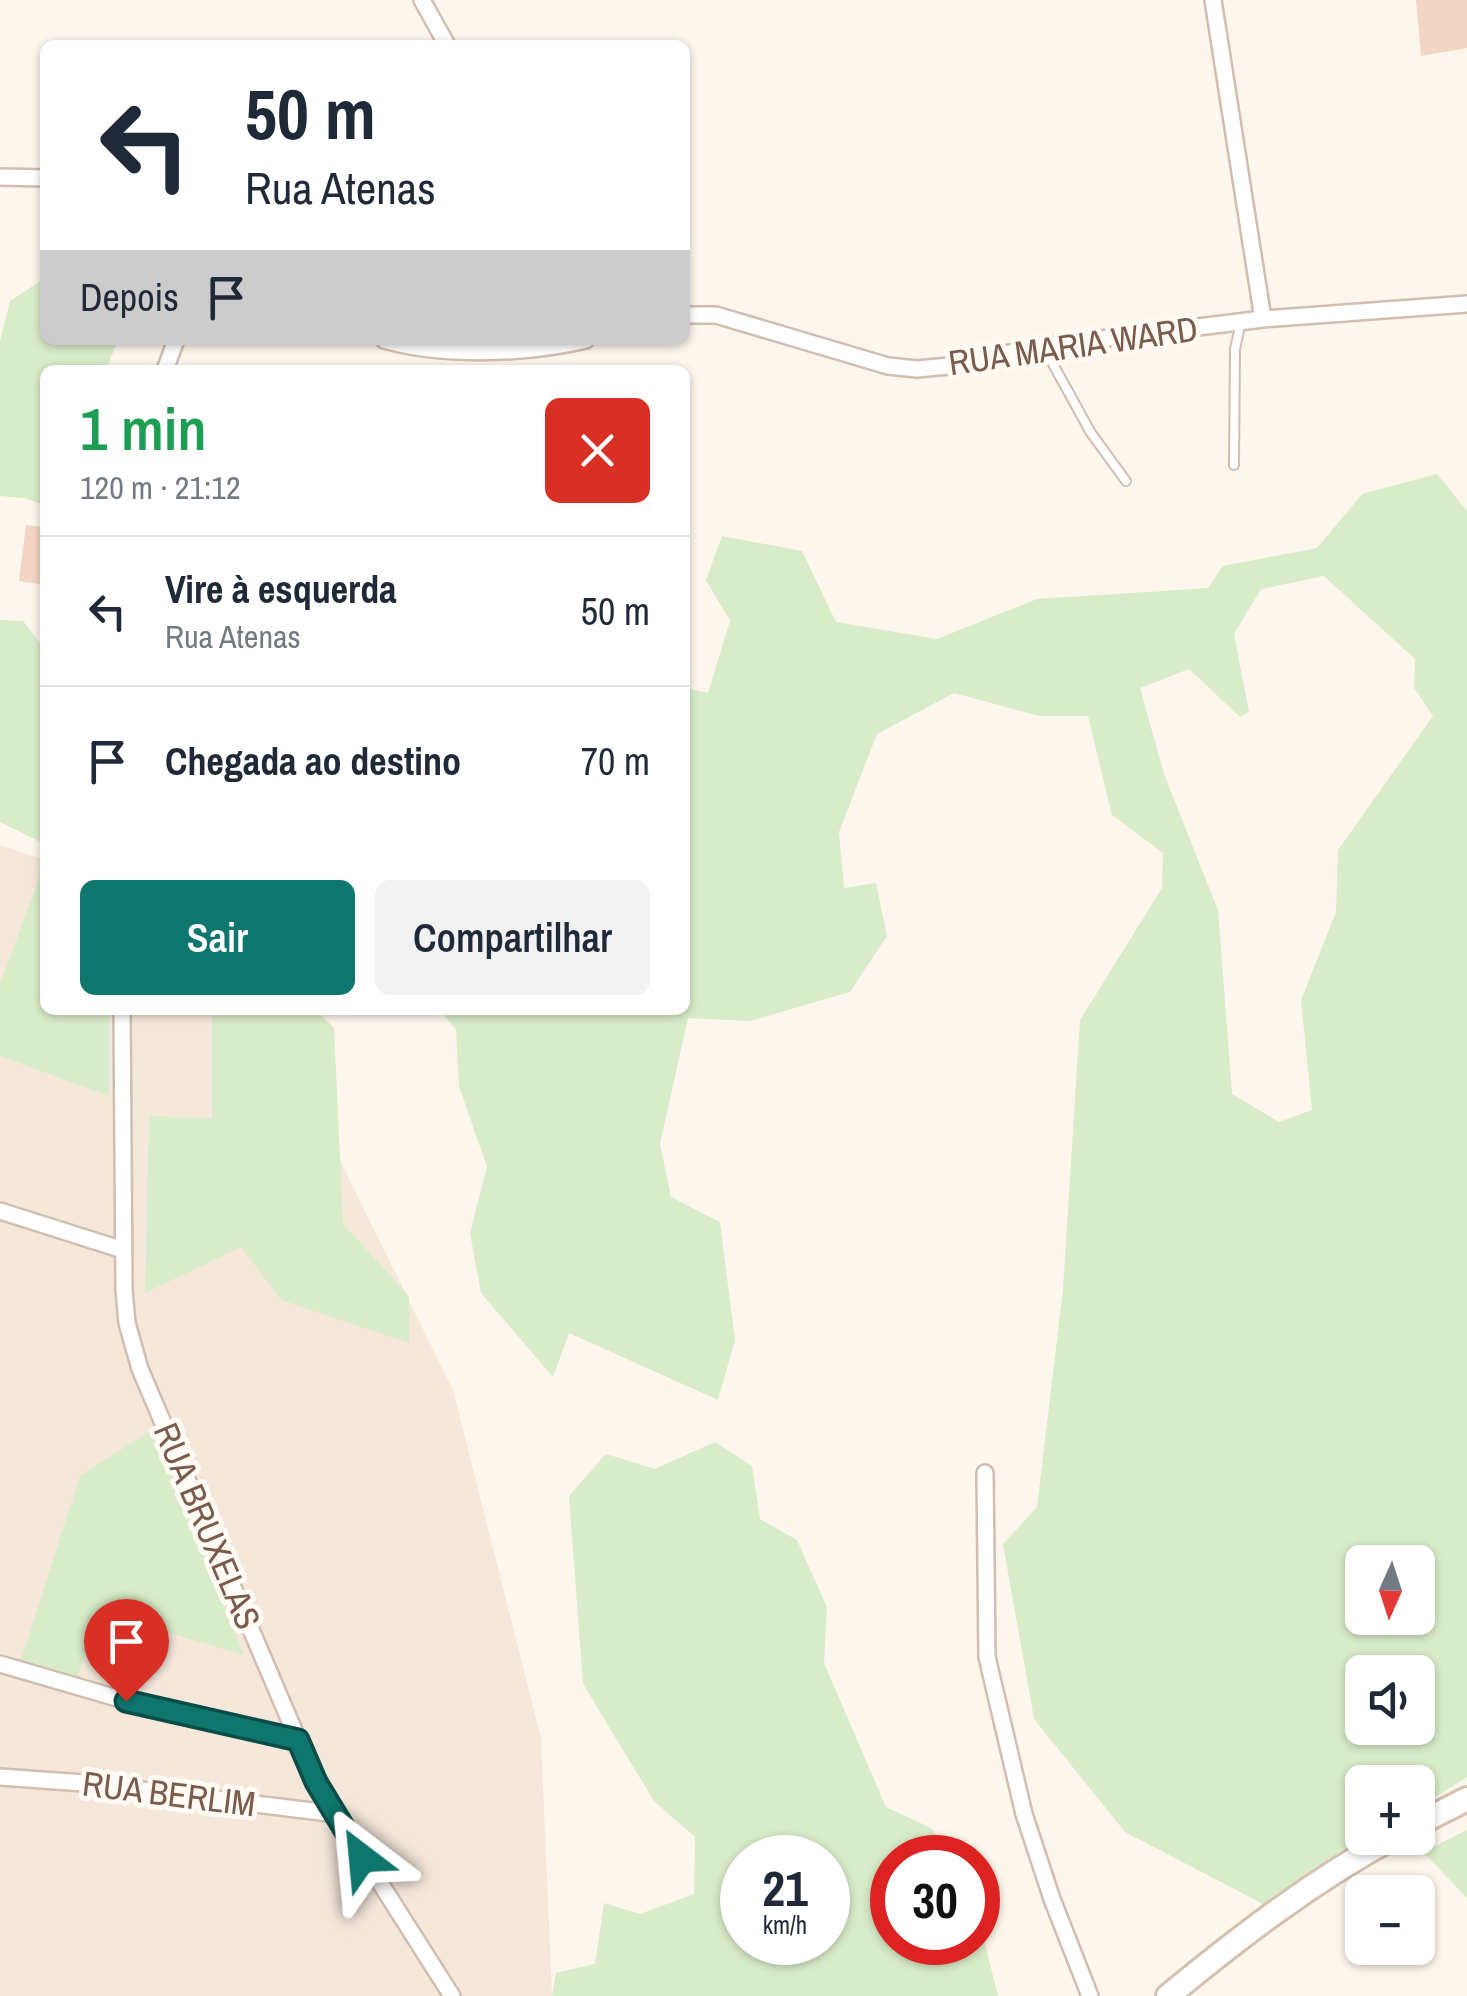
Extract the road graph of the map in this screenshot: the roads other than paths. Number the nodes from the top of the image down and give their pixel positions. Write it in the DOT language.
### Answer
graph roads {
  1 [pos="422,0"];
  2 [pos="1213,0"];
  3 [pos="444,40"];
  4 [pos="0,177"];
  5 [pos="40,178"];
  6 [pos="1467,304"];
  7 [pos="690,315"];
  8 [pos="1263,319"];
  9 [pos="1241,322"];
  10 [pos="416,345"];
  11 [pos="532,345"];
  12 [pos="1044,346"];
  13 [pos="1234,464"];
  14 [pos="1126,481"];
  15 [pos="122,1015"];
  16 [pos="0,1211"];
  17 [pos="123,1250"];
  18 [pos="986,1473"];
  19 [pos="0,1664"];
  20 [pos="298,1740"];
  21 [pos="0,1777"];
  22 [pos="1467,1799"];
  23 [pos="337,1814"];
  24 [pos="1435,1815"];
  25 [pos="1362,1855"];
  26 [pos="452,1996"];
  27 [pos="1090,1996"];
  28 [pos="1168,1996"];
  1 -- 3 [label="street"];
  2 -- 8 [label="street"];
  4 -- 5 [label="street"];
  6 -- 8 [label="street, RUA MARIA WARD"];
  7 -- 12 [label="street, RUA MARIA WARD"];
  8 -- 9 [label="street, RUA MARIA WARD"];
  9 -- 12 [label="street, RUA MARIA WARD"];
  9 -- 13 [label="lane"];
  10 -- 11 [label="street"];
  12 -- 14 [label="lane"];
  15 -- 17 [label="street, RUA BRUXELAS"];
  16 -- 17 [label="street"];
  17 -- 20 [label="street, RUA BRUXELAS"];
  18 -- 27 [label="street"];
  19 -- 20 [label="street"];
  20 -- 23 [label="street, RUA BRUXELAS"];
  21 -- 23 [label="street, RUA BERLIM"];
  22 -- 24 [label="street"];
  23 -- 26 [label="street, RUA BRUXELAS"];
  25 -- 28 [label="street"];
}
